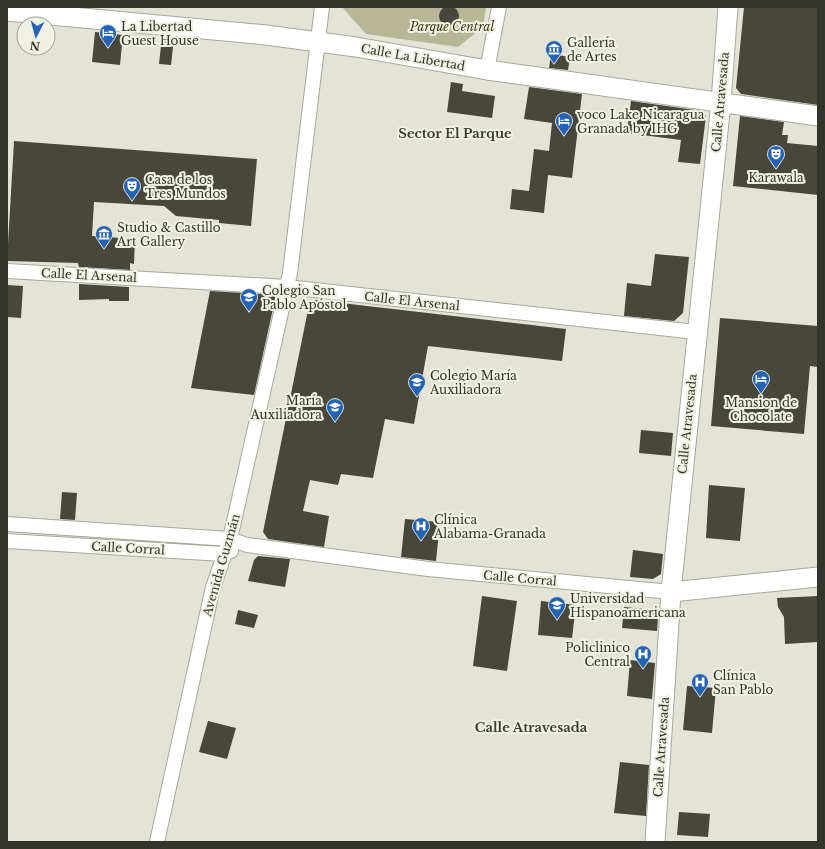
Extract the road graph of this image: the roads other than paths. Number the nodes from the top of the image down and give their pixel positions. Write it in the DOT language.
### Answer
graph roads {
  1 [pos="7,7"];
  2 [pos="322,7"];
  3 [pos="499,7"];
  4 [pos="728,7"];
  5 [pos="7,11"];
  6 [pos="318,42"];
  7 [pos="487,70"];
  8 [pos="721,102"];
  9 [pos="818,116"];
  10 [pos="7,270"];
  11 [pos="287,287"];
  12 [pos="696,332"];
  13 [pos="7,524"];
  14 [pos="230,539"];
  15 [pos="7,541"];
  16 [pos="247,545"];
  17 [pos="223,554"];
  18 [pos="818,576"];
  19 [pos="671,592"];
  20 [pos="156,842"];
  21 [pos="655,842"];
  1 -- 5 [label="street"];
  2 -- 6 [label="street, Avenida Guzmán"];
  3 -- 7 [label="street"];
  4 -- 8 [label="street, Calle Atravesada"];
  5 -- 6 [label="street, Calle La Libertad"];
  6 -- 7 [label="street, Calle La Libertad"];
  6 -- 11 [label="street, Avenida Guzmán"];
  7 -- 8 [label="street, Calle La Libertad"];
  8 -- 9 [label="street, Calle La Libertad"];
  8 -- 12 [label="street, Calle Atravesada"];
  10 -- 11 [label="street, Calle El Arsenal"];
  11 -- 12 [label="street, Calle El Arsenal"];
  11 -- 14 [label="street, Avenida Guzmán"];
  12 -- 19 [label="street, Calle Atravesada"];
  13 -- 14 [label="street, Calle Corral"];
  14 -- 16 [label="street, Calle Corral"];
  14 -- 17 [label="street, Avenida Guzmán"];
  15 -- 17 [label="street, Calle Corral"];
  16 -- 17 [label="street, Calle Corral"];
  16 -- 19 [label="street, Calle Corral"];
  17 -- 20 [label="street, Avenida Guzmán"];
  18 -- 19 [label="street, Calle Corral"];
  19 -- 21 [label="street, Calle Atravesada"];
}
